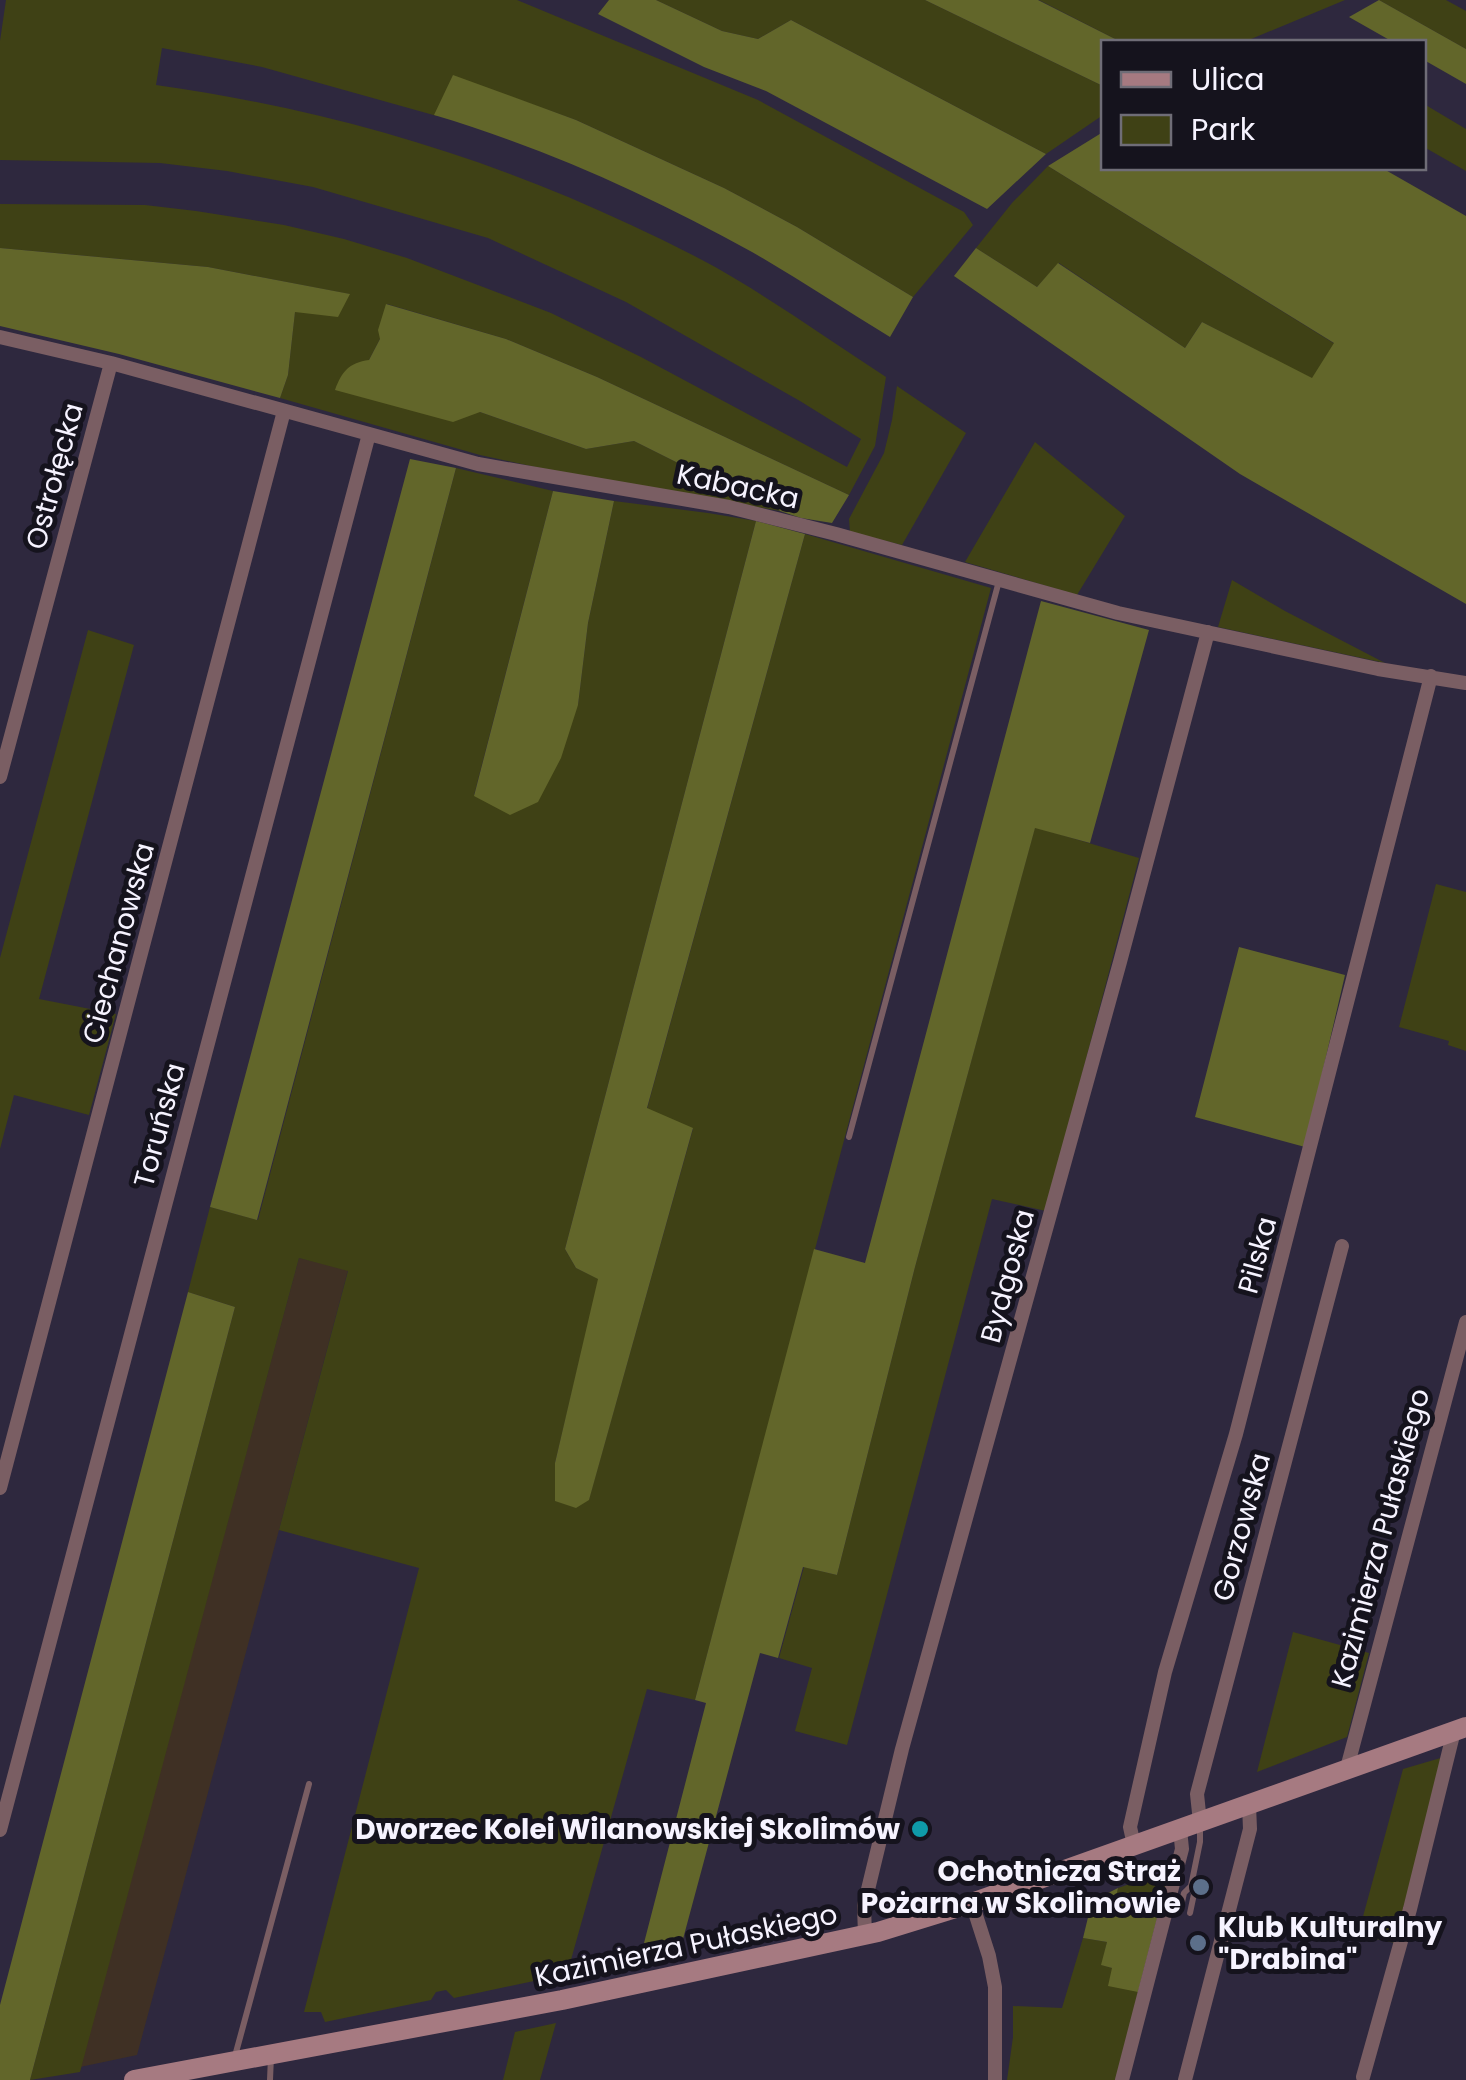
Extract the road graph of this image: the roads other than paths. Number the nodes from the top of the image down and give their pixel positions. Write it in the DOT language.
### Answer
graph roads {
  1 [pos="0,337"];
  2 [pos="110,363"];
  3 [pos="284,411"];
  4 [pos="368,434"];
  5 [pos="1000,580"];
  6 [pos="1208,632"];
  7 [pos="1430,676"];
  8 [pos="1466,683"];
  9 [pos="0,777"];
  10 [pos="850,1137"];
  11 [pos="1342,1246"];
  12 [pos="1466,1322"];
  13 [pos="0,1488"];
  14 [pos="1460,1729"];
  15 [pos="1347,1768"];
  16 [pos="309,1784"];
  17 [pos="1248,1805"];
  18 [pos="1190,1826"];
  19 [pos="0,1830"];
  20 [pos="1134,1845"];
  21 [pos="1191,1886"];
  22 [pos="972,1903"];
  23 [pos="1180,1911"];
  24 [pos="1190,1913"];
  25 [pos="865,1935"];
  26 [pos="271,2054"];
  27 [pos="233,2062"];
  28 [pos="1363,2076"];
  29 [pos="134,2080"];
  30 [pos="270,2080"];
  31 [pos="995,2080"];
  32 [pos="1122,2080"];
  33 [pos="1184,2080"];
  1 -- 2 [label="street, Kabacka"];
  2 -- 3 [label="street, Kabacka"];
  2 -- 9 [label="street, Ostrołęcka"];
  3 -- 4 [label="street, Kabacka"];
  3 -- 13 [label="street, Ciechanowska"];
  4 -- 5 [label="street, Kabacka"];
  4 -- 19 [label="street, Toruńska"];
  5 -- 6 [label="street, Kabacka"];
  5 -- 10 [label="lane"];
  6 -- 7 [label="street, Kabacka"];
  6 -- 25 [label="street, Bydgoska"];
  7 -- 8 [label="street, Kabacka"];
  7 -- 20 [label="street, Pilska"];
  11 -- 18 [label="street, Gorzowska"];
  12 -- 15 [label="street, Kazimierza Pułaskiego"];
  14 -- 15 [label="main road, Kazimierza Pułaskiego"];
  14 -- 28 [label="street"];
  15 -- 17 [label="main road, Kazimierza Pułaskiego"];
  16 -- 27 [label="lane"];
  17 -- 18 [label="main road, Kazimierza Pułaskiego"];
  17 -- 33 [label="street"];
  18 -- 20 [label="main road, Kazimierza Pułaskiego"];
  18 -- 21 [label="lane"];
  18 -- 32 [label="street, Gorzowska"];
  20 -- 22 [label="main road, Kazimierza Pułaskiego"];
  21 -- 23 [label="lane"];
  21 -- 24 [label="lane"];
  22 -- 25 [label="main road, Kazimierza Pułaskiego"];
  22 -- 31 [label="street"];
  25 -- 26 [label="main road, Kazimierza Pułaskiego"];
  26 -- 27 [label="main road, Kazimierza Pułaskiego"];
  26 -- 30 [label="lane"];
  27 -- 29 [label="main road, Kazimierza Pułaskiego"];
}
